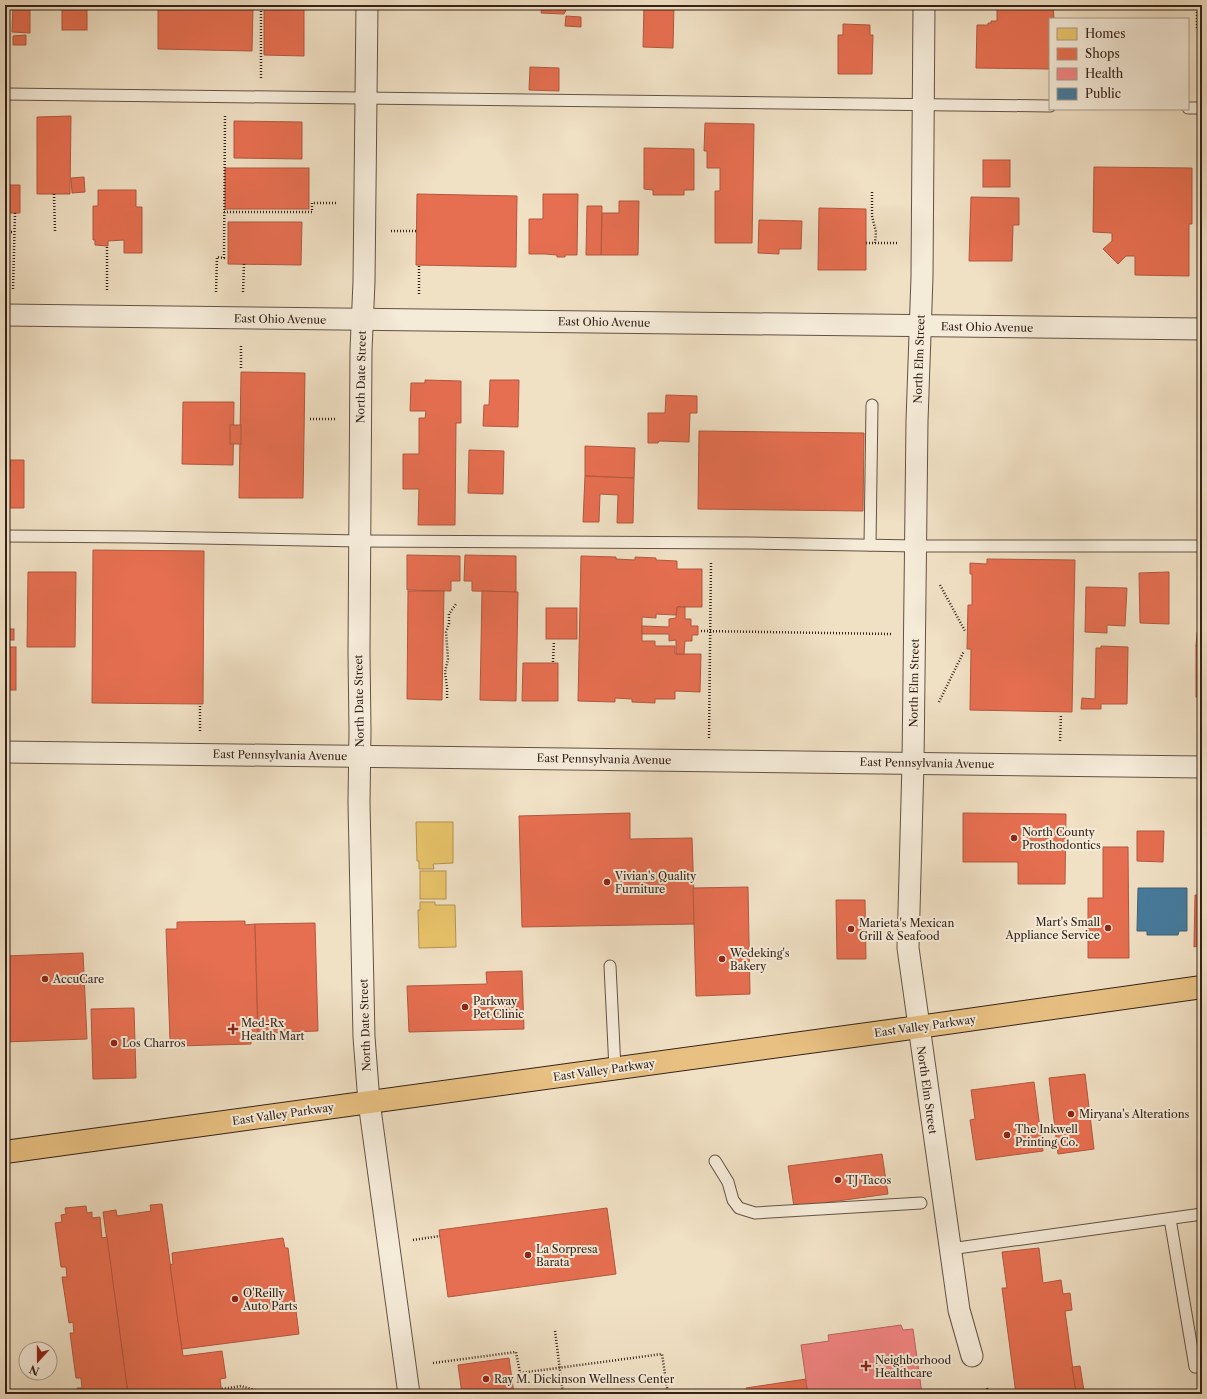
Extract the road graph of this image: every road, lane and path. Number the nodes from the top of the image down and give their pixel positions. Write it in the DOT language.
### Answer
graph roads {
  1 [pos="261,5"];
  2 [pos="367,5"];
  3 [pos="924,5"];
  4 [pos="1198,5"];
  5 [pos="1197,28"];
  6 [pos="5,94"];
  7 [pos="226,97"];
  8 [pos="260,97"];
  9 [pos="366,99"];
  10 [pos="923,105"];
  11 [pos="1049,106"];
  12 [pos="1189,108"];
  13 [pos="1202,108"];
  14 [pos="872,192"];
  15 [pos="54,194"];
  16 [pos="338,203"];
  17 [pos="224,212"];
  18 [pos="15,213"];
  19 [pos="55,231"];
  20 [pos="391,231"];
  21 [pos="416,231"];
  22 [pos="8,232"];
  23 [pos="14,232"];
  24 [pos="866,243"];
  25 [pos="874,243"];
  26 [pos="897,243"];
  27 [pos="107,247"];
  28 [pos="244,264"];
  29 [pos="419,266"];
  30 [pos="13,289"];
  31 [pos="107,290"];
  32 [pos="216,292"];
  33 [pos="243,292"];
  34 [pos="419,294"];
  35 [pos="5,315"];
  36 [pos="362,319"];
  37 [pos="920,326"];
  38 [pos="1202,329"];
  39 [pos="241,344"];
  40 [pos="241,368"];
  41 [pos="872,405"];
  42 [pos="310,419"];
  43 [pos="336,419"];
  44 [pos="5,536"];
  45 [pos="360,541"];
  46 [pos="711,542"];
  47 [pos="870,545"];
  48 [pos="916,546"];
  49 [pos="1202,546"];
  50 [pos="940,585"];
  51 [pos="456,604"];
  52 [pos="701,631"];
  53 [pos="710,631"];
  54 [pos="965,631"];
  55 [pos="892,634"];
  56 [pos="554,641"];
  57 [pos="964,651"];
  58 [pos="553,662"];
  59 [pos="447,698"];
  60 [pos="939,702"];
  61 [pos="200,704"];
  62 [pos="1061,714"];
  63 [pos="200,732"];
  64 [pos="709,738"];
  65 [pos="1060,741"];
  66 [pos="5,752"];
  67 [pos="360,756"];
  68 [pos="913,763"];
  69 [pos="1202,767"];
  70 [pos="610,966"];
  71 [pos="1202,988"];
  72 [pos="919,1027"];
  73 [pos="615,1069"];
  74 [pos="369,1102"];
  75 [pos="5,1152"];
  76 [pos="715,1161"];
  77 [pos="921,1203"];
  78 [pos="1202,1214"];
  79 [pos="1170,1219"];
  80 [pos="440,1236"];
  81 [pos="412,1240"];
  82 [pos="950,1249"];
  83 [pos="555,1331"];
  84 [pos="972,1356"];
  85 [pos="433,1364"];
  86 [pos="1202,1366"];
  87 [pos="559,1367"];
  88 [pos="986,1388"];
  89 [pos="222,1389"];
  90 [pos="255,1390"];
  91 [pos="409,1394"];
  92 [pos="563,1394"];
  93 [pos="668,1394"];
  94 [pos="988,1394"];
  95 [pos="1138,1394"];
  96 [pos="1185,1394"];
  1 -- 8 [label="path"];
  2 -- 9 [label="street, North Date Street"];
  3 -- 10 [label="street, North Elm Street"];
  4 -- 5 [label="path"];
  6 -- 7 [label="lane"];
  7 -- 8 [label="lane"];
  7 -- 17 [label="path"];
  8 -- 9 [label="lane"];
  9 -- 10 [label="lane"];
  9 -- 36 [label="street, North Date Street"];
  10 -- 11 [label="lane"];
  10 -- 37 [label="street, North Elm Street"];
  12 -- 13 [label="lane"];
  14 -- 25 [label="path"];
  15 -- 19 [label="path"];
  16 -- 17 [label="path"];
  17 -- 32 [label="path"];
  18 -- 23 [label="path"];
  20 -- 21 [label="path"];
  22 -- 23 [label="path"];
  23 -- 30 [label="path"];
  24 -- 25 [label="path"];
  25 -- 26 [label="path"];
  27 -- 31 [label="path"];
  28 -- 33 [label="path"];
  29 -- 34 [label="path"];
  35 -- 36 [label="street, East Ohio Avenue"];
  36 -- 37 [label="street, East Ohio Avenue"];
  36 -- 45 [label="street, North Date Street"];
  37 -- 38 [label="street, East Ohio Avenue"];
  37 -- 48 [label="street, North Elm Street"];
  39 -- 40 [label="path"];
  41 -- 47 [label="lane"];
  42 -- 43 [label="path"];
  44 -- 45 [label="lane"];
  45 -- 46 [label="lane"];
  45 -- 67 [label="street, North Date Street"];
  46 -- 47 [label="lane"];
  46 -- 53 [label="path"];
  47 -- 48 [label="lane"];
  48 -- 49 [label="lane"];
  48 -- 68 [label="street, North Elm Street"];
  50 -- 54 [label="path"];
  51 -- 59 [label="path"];
  52 -- 53 [label="path"];
  53 -- 55 [label="path"];
  53 -- 64 [label="path"];
  56 -- 58 [label="path"];
  57 -- 60 [label="path"];
  61 -- 63 [label="path"];
  62 -- 65 [label="path"];
  66 -- 67 [label="street, East Pennsylvania Avenue"];
  67 -- 68 [label="street, East Pennsylvania Avenue"];
  67 -- 74 [label="street, North Date Street"];
  68 -- 69 [label="street, East Pennsylvania Avenue"];
  68 -- 72 [label="street, North Elm Street"];
  70 -- 73 [label="lane"];
  71 -- 72 [label="main road, East Valley Parkway"];
  72 -- 73 [label="main road, East Valley Parkway"];
  72 -- 82 [label="street, North Elm Street"];
  73 -- 74 [label="main road, East Valley Parkway"];
  74 -- 75 [label="main road, East Valley Parkway"];
  74 -- 91 [label="street, North Date Street"];
  76 -- 77 [label="lane"];
  78 -- 79 [label="lane"];
  79 -- 82 [label="lane"];
  79 -- 86 [label="lane"];
  80 -- 81 [label="path"];
  82 -- 84 [label="street, North Elm Street"];
  83 -- 87 [label="path"];
  85 -- 87 [label="path"];
  87 -- 92 [label="path"];
  87 -- 93 [label="path"];
  88 -- 94 [label="path"];
  89 -- 90 [label="path"];
  95 -- 96 [label="path"];
}
